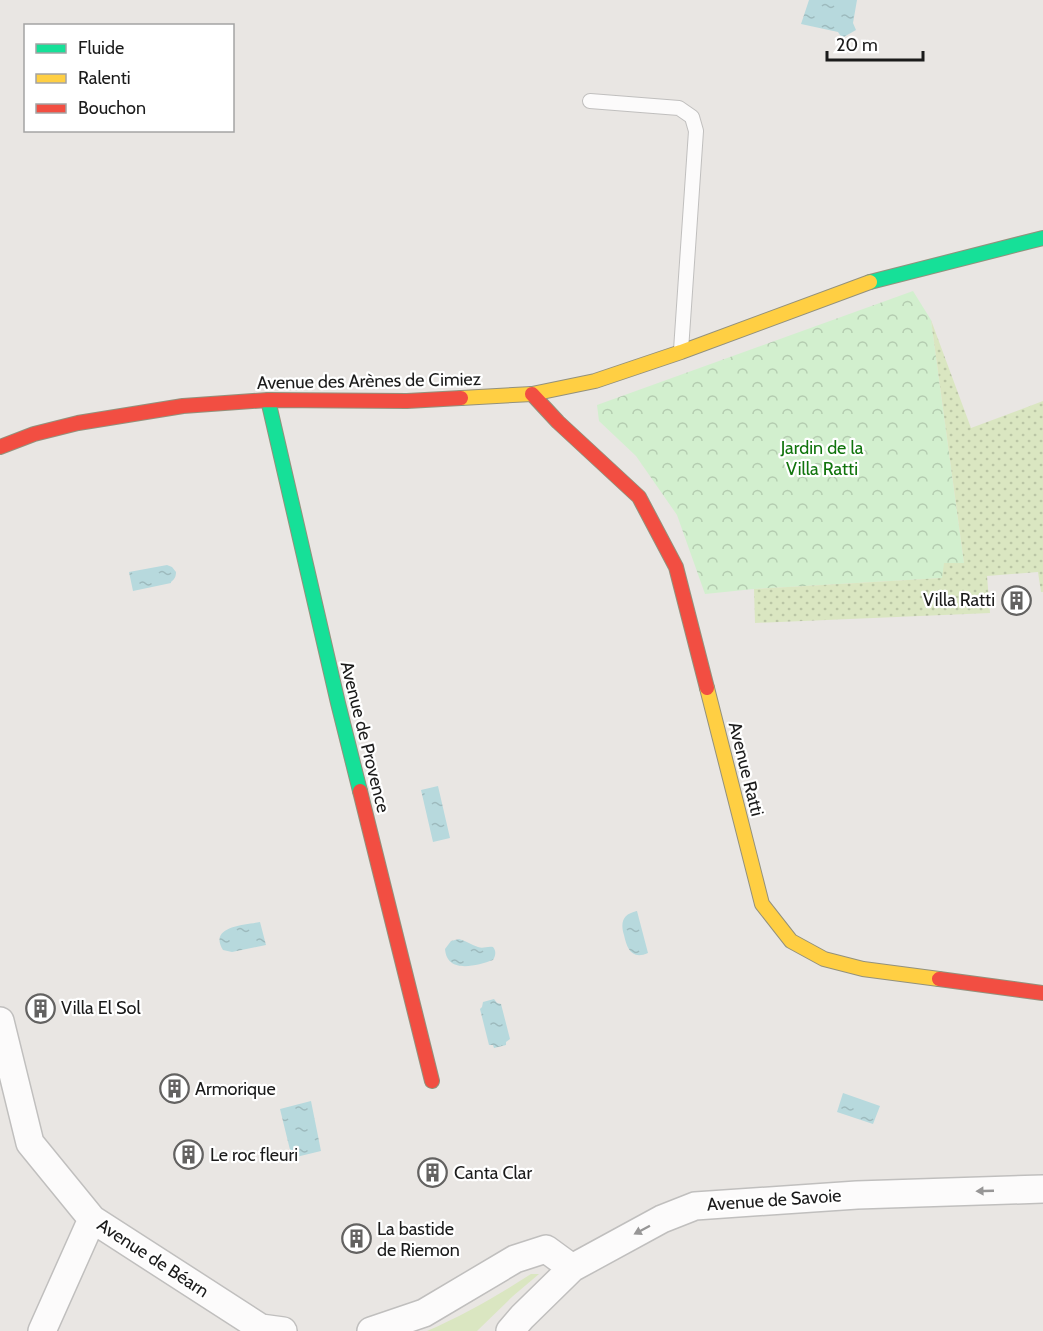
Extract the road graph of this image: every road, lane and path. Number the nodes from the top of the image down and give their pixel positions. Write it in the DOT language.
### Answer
graph roads {
  1 [pos="590,101"];
  2 [pos="1043,238"];
  3 [pos="681,352"];
  4 [pos="532,394"];
  5 [pos="268,400"];
  6 [pos="0,447"];
  7 [pos="1043,993"];
  8 [pos="0,1021"];
  9 [pos="432,1081"];
  10 [pos="1043,1189"];
  11 [pos="92,1219"];
  12 [pos="572,1268"];
  13 [pos="42,1331"];
  14 [pos="284,1331"];
  15 [pos="370,1331"];
  16 [pos="510,1331"];
  1 -- 3 [label="lane"];
  2 -- 3 [label="street, Avenue des Arènes de Cimiez"];
  3 -- 4 [label="street, Avenue des Arènes de Cimiez"];
  4 -- 5 [label="street, Avenue des Arènes de Cimiez"];
  4 -- 7 [label="street, Avenue Ratti"];
  5 -- 6 [label="street, Avenue des Arènes de Cimiez"];
  5 -- 9 [label="street, Avenue de Provence"];
  8 -- 11 [label="street, Avenue de Béarn"];
  10 -- 12 [label="street, Avenue de Savoie, one-way"];
  11 -- 13 [label="street"];
  11 -- 14 [label="street, Avenue de Béarn"];
  12 -- 15 [label="street"];
  12 -- 16 [label="street, Avenue de Savoie"];
}
